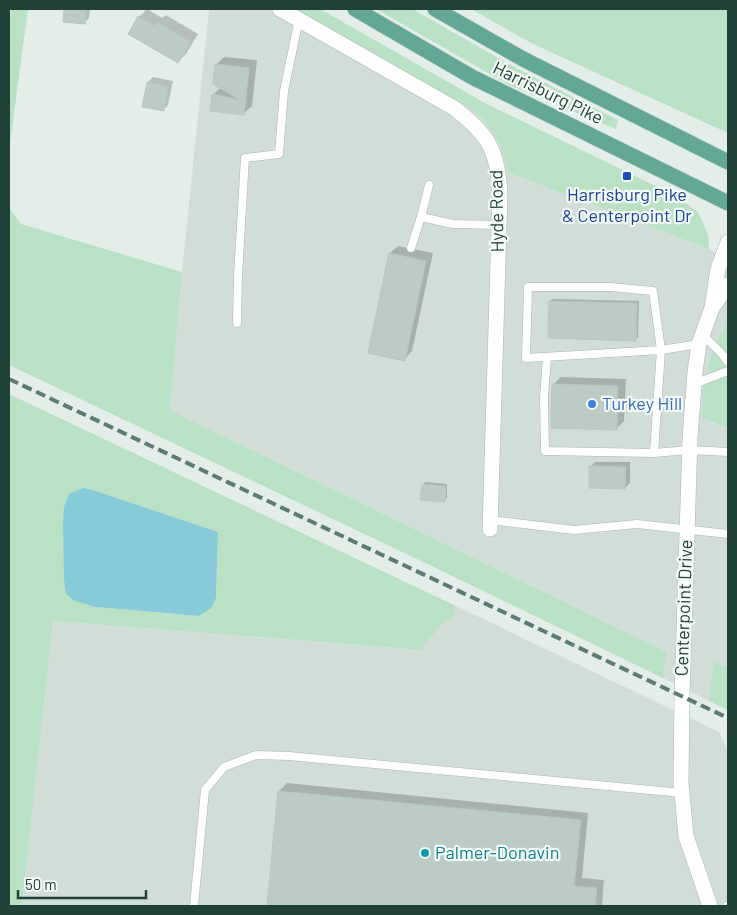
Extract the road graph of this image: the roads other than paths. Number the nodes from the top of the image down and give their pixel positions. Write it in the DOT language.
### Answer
graph roads {
  1 [pos="280,9"];
  2 [pos="355,9"];
  3 [pos="434,9"];
  4 [pos="299,19"];
  5 [pos="728,162"];
  6 [pos="429,185"];
  7 [pos="728,203"];
  8 [pos="421,217"];
  9 [pos="499,224"];
  10 [pos="728,242"];
  11 [pos="411,248"];
  12 [pos="728,285"];
  13 [pos="712,308"];
  14 [pos="237,322"];
  15 [pos="701,340"];
  16 [pos="661,350"];
  17 [pos="547,357"];
  18 [pos="728,362"];
  19 [pos="728,371"];
  20 [pos="694,384"];
  21 [pos="689,450"];
  22 [pos="728,452"];
  23 [pos="654,453"];
  24 [pos="490,525"];
  25 [pos="686,530"];
  26 [pos="728,534"];
  27 [pos="682,793"];
  28 [pos="194,906"];
  29 [pos="710,906"];
  1 -- 4 [label="street, Hyde Road"];
  2 -- 7 [label="main road, Harrisburg Pike"];
  3 -- 5 [label="main road, Harrisburg Pike"];
  4 -- 9 [label="street, Hyde Road"];
  4 -- 14 [label="lane"];
  6 -- 8 [label="lane"];
  8 -- 9 [label="lane"];
  8 -- 11 [label="lane"];
  9 -- 24 [label="street, Hyde Road"];
  10 -- 13 [label="street, Centerpoint Drive"];
  12 -- 13 [label="street, Centerpoint Drive"];
  13 -- 15 [label="street, Centerpoint Drive"];
  15 -- 16 [label="lane"];
  15 -- 18 [label="lane"];
  15 -- 20 [label="street, Centerpoint Drive"];
  16 -- 17 [label="lane"];
  16 -- 17 [label="lane"];
  16 -- 23 [label="lane"];
  17 -- 23 [label="lane"];
  19 -- 20 [label="lane"];
  20 -- 21 [label="street, Centerpoint Drive"];
  21 -- 22 [label="lane"];
  21 -- 23 [label="lane"];
  21 -- 25 [label="street, Centerpoint Drive"];
  24 -- 25 [label="lane"];
  25 -- 26 [label="lane"];
  25 -- 27 [label="street, Centerpoint Drive"];
  27 -- 28 [label="lane"];
  27 -- 29 [label="street, Centerpoint Drive"];
}
